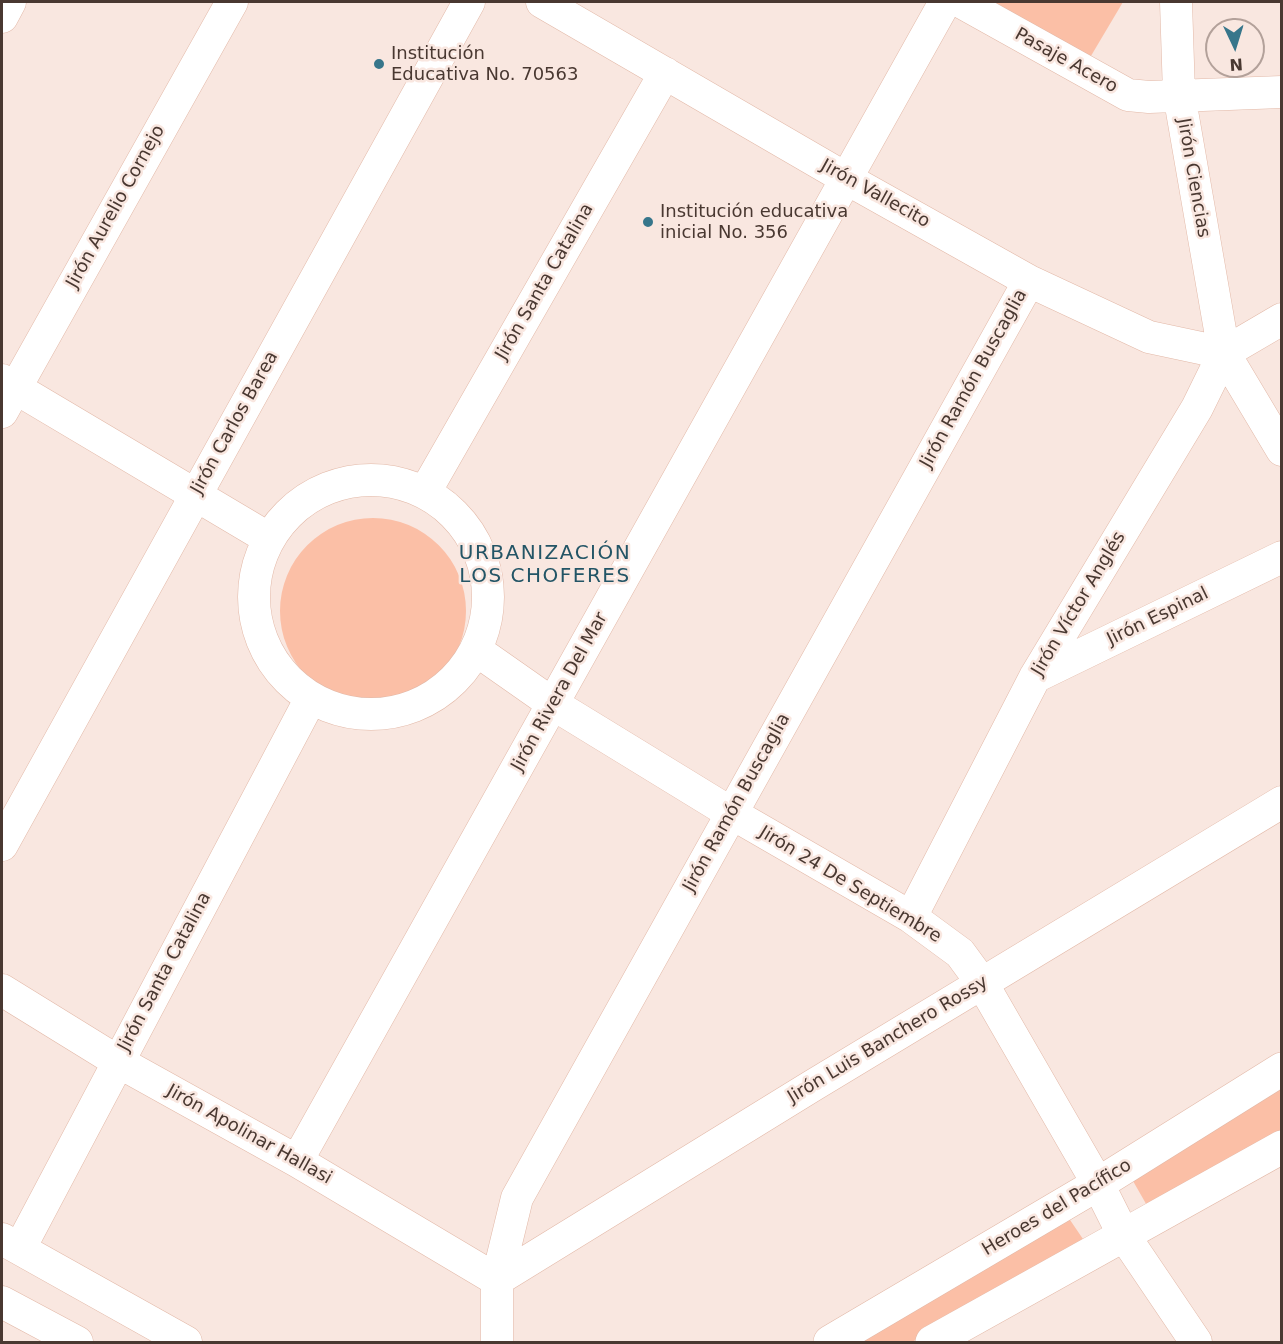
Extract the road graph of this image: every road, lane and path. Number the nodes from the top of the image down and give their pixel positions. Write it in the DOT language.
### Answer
graph roads {
  1 [pos="10,2"];
  2 [pos="232,2"];
  3 [pos="469,2"];
  4 [pos="542,2"];
  5 [pos="945,2"];
  6 [pos="961,2"];
  7 [pos="1176,2"];
  8 [pos="2,16"];
  9 [pos="664,73"];
  10 [pos="1281,92"];
  11 [pos="1179,94"];
  12 [pos="847,179"];
  13 [pos="1029,280"];
  14 [pos="1281,319"];
  15 [pos="1224,353"];
  16 [pos="6,394"];
  17 [pos="1281,450"];
  18 [pos="425,492"];
  19 [pos="195,495"];
  20 [pos="268,538"];
  21 [pos="1281,557"];
  22 [pos="476,650"];
  23 [pos="1035,677"];
  24 [pos="311,698"];
  25 [pos="553,704"];
  26 [pos="1281,802"];
  27 [pos="731,813"];
  28 [pos="2,845"];
  29 [pos="911,917"];
  30 [pos="982,983"];
  31 [pos="2,990"];
  32 [pos="117,1061"];
  33 [pos="1281,1069"];
  34 [pos="1281,1147"];
  35 [pos="297,1161"];
  36 [pos="1098,1184"];
  37 [pos="1123,1234"];
  38 [pos="11,1243"];
  39 [pos="497,1280"];
  40 [pos="2,1302"];
  41 [pos="77,1342"];
  42 [pos="186,1342"];
  43 [pos="497,1342"];
  44 [pos="830,1342"];
  45 [pos="932,1342"];
  46 [pos="1196,1342"];
  1 -- 8 [label="street"];
  2 -- 16 [label="street, Jirón Aurelio Cornejo"];
  3 -- 19 [label="street, Jirón Carlos Barea"];
  4 -- 9 [label="street, Jirón Vallecito"];
  5 -- 12 [label="street, Jirón Rivera Del Mar"];
  6 -- 11 [label="street, Pasaje Acero"];
  7 -- 11 [label="street, Jirón Ciencias"];
  9 -- 12 [label="street, Jirón Vallecito"];
  9 -- 18 [label="street, Jirón Santa Catalina"];
  10 -- 11 [label="street, Pasaje Acero"];
  11 -- 15 [label="street, Jirón Ciencias"];
  12 -- 13 [label="street, Jirón Vallecito"];
  12 -- 25 [label="street, Jirón Rivera Del Mar"];
  13 -- 15 [label="street, Jirón Vallecito"];
  13 -- 27 [label="street, Jirón Ramón Buscaglia"];
  14 -- 15 [label="street"];
  15 -- 17 [label="street"];
  15 -- 23 [label="street, Jirón Víctor Anglés"];
  16 -- 19 [label="street"];
  18 -- 20 [label="street"];
  18 -- 22 [label="street"];
  19 -- 20 [label="street"];
  19 -- 28 [label="street, Jirón Carlos Barea"];
  20 -- 24 [label="street"];
  21 -- 23 [label="street, Jirón Espinal"];
  22 -- 24 [label="street"];
  22 -- 25 [label="street, Jirón 24 De Septiembre"];
  23 -- 29 [label="street, Jirón Víctor Anglés"];
  24 -- 32 [label="street, Jirón Santa Catalina"];
  25 -- 27 [label="street, Jirón 24 De Septiembre"];
  25 -- 35 [label="street, Jirón Rivera Del Mar"];
  26 -- 30 [label="street, Jirón Luis Banchero Rossy"];
  27 -- 29 [label="street, Jirón 24 De Septiembre"];
  27 -- 39 [label="street, Jirón Ramón Buscaglia"];
  29 -- 30 [label="street, Jirón 24 De Septiembre"];
  30 -- 36 [label="street, Jirón 24 De Septiembre"];
  30 -- 39 [label="street, Jirón Luis Banchero Rossy"];
  31 -- 32 [label="street, Jirón Apolinar Hallasi"];
  32 -- 35 [label="street, Jirón Apolinar Hallasi"];
  32 -- 38 [label="street, Jirón Santa Catalina"];
  33 -- 36 [label="street, Heroes del Pacífico"];
  34 -- 37 [label="street"];
  35 -- 39 [label="street, Jirón Apolinar Hallasi"];
  36 -- 37 [label="street, Jirón 24 De Septiembre"];
  36 -- 44 [label="street, Heroes del Pacífico"];
  37 -- 45 [label="street"];
  37 -- 46 [label="street, Jirón 24 De Septiembre"];
  38 -- 42 [label="street"];
  39 -- 43 [label="street, Jirón Ramón Buscaglia"];
  40 -- 41 [label="street"];
}
